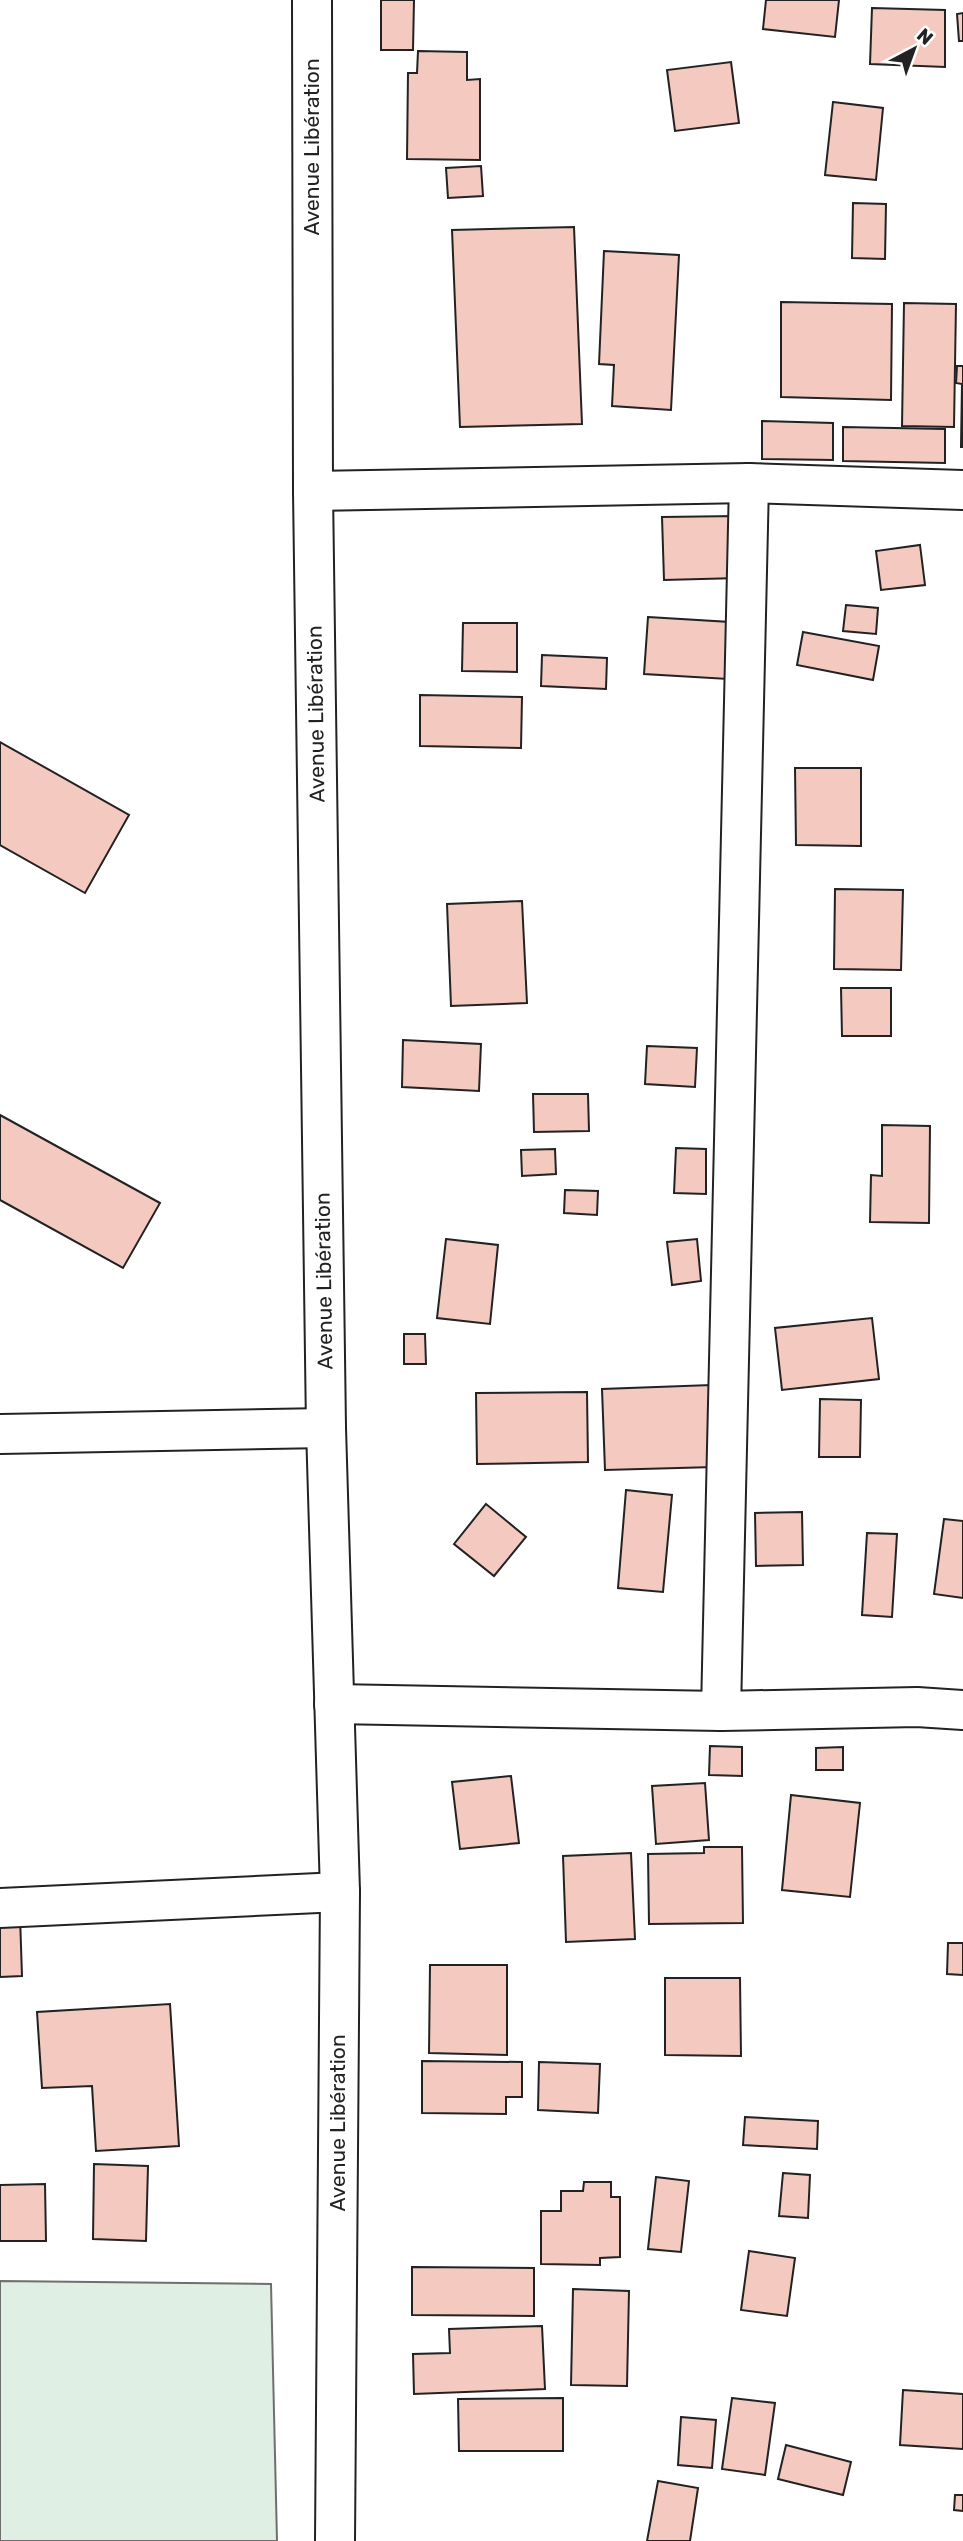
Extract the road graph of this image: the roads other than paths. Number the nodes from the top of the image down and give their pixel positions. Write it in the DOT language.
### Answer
graph roads {
  1 [pos="312,0"];
  2 [pos="748,482"];
  3 [pos="963,490"];
  4 [pos="313,491"];
  5 [pos="327,1428"];
  6 [pos="0,1434"];
  7 [pos="334,1704"];
  8 [pos="963,1710"];
  9 [pos="721,1711"];
  10 [pos="340,1892"];
  11 [pos="0,1908"];
  12 [pos="335,2541"];
  1 -- 4 [label="street, Avenue Libération"];
  2 -- 3 [label="street"];
  2 -- 4 [label="street"];
  2 -- 9 [label="street"];
  4 -- 5 [label="street, Avenue Libération"];
  5 -- 6 [label="street"];
  5 -- 7 [label="street, Avenue Libération"];
  7 -- 9 [label="street"];
  7 -- 10 [label="street, Avenue Libération"];
  8 -- 9 [label="street"];
  10 -- 11 [label="street"];
  10 -- 12 [label="street, Avenue Libération"];
}
